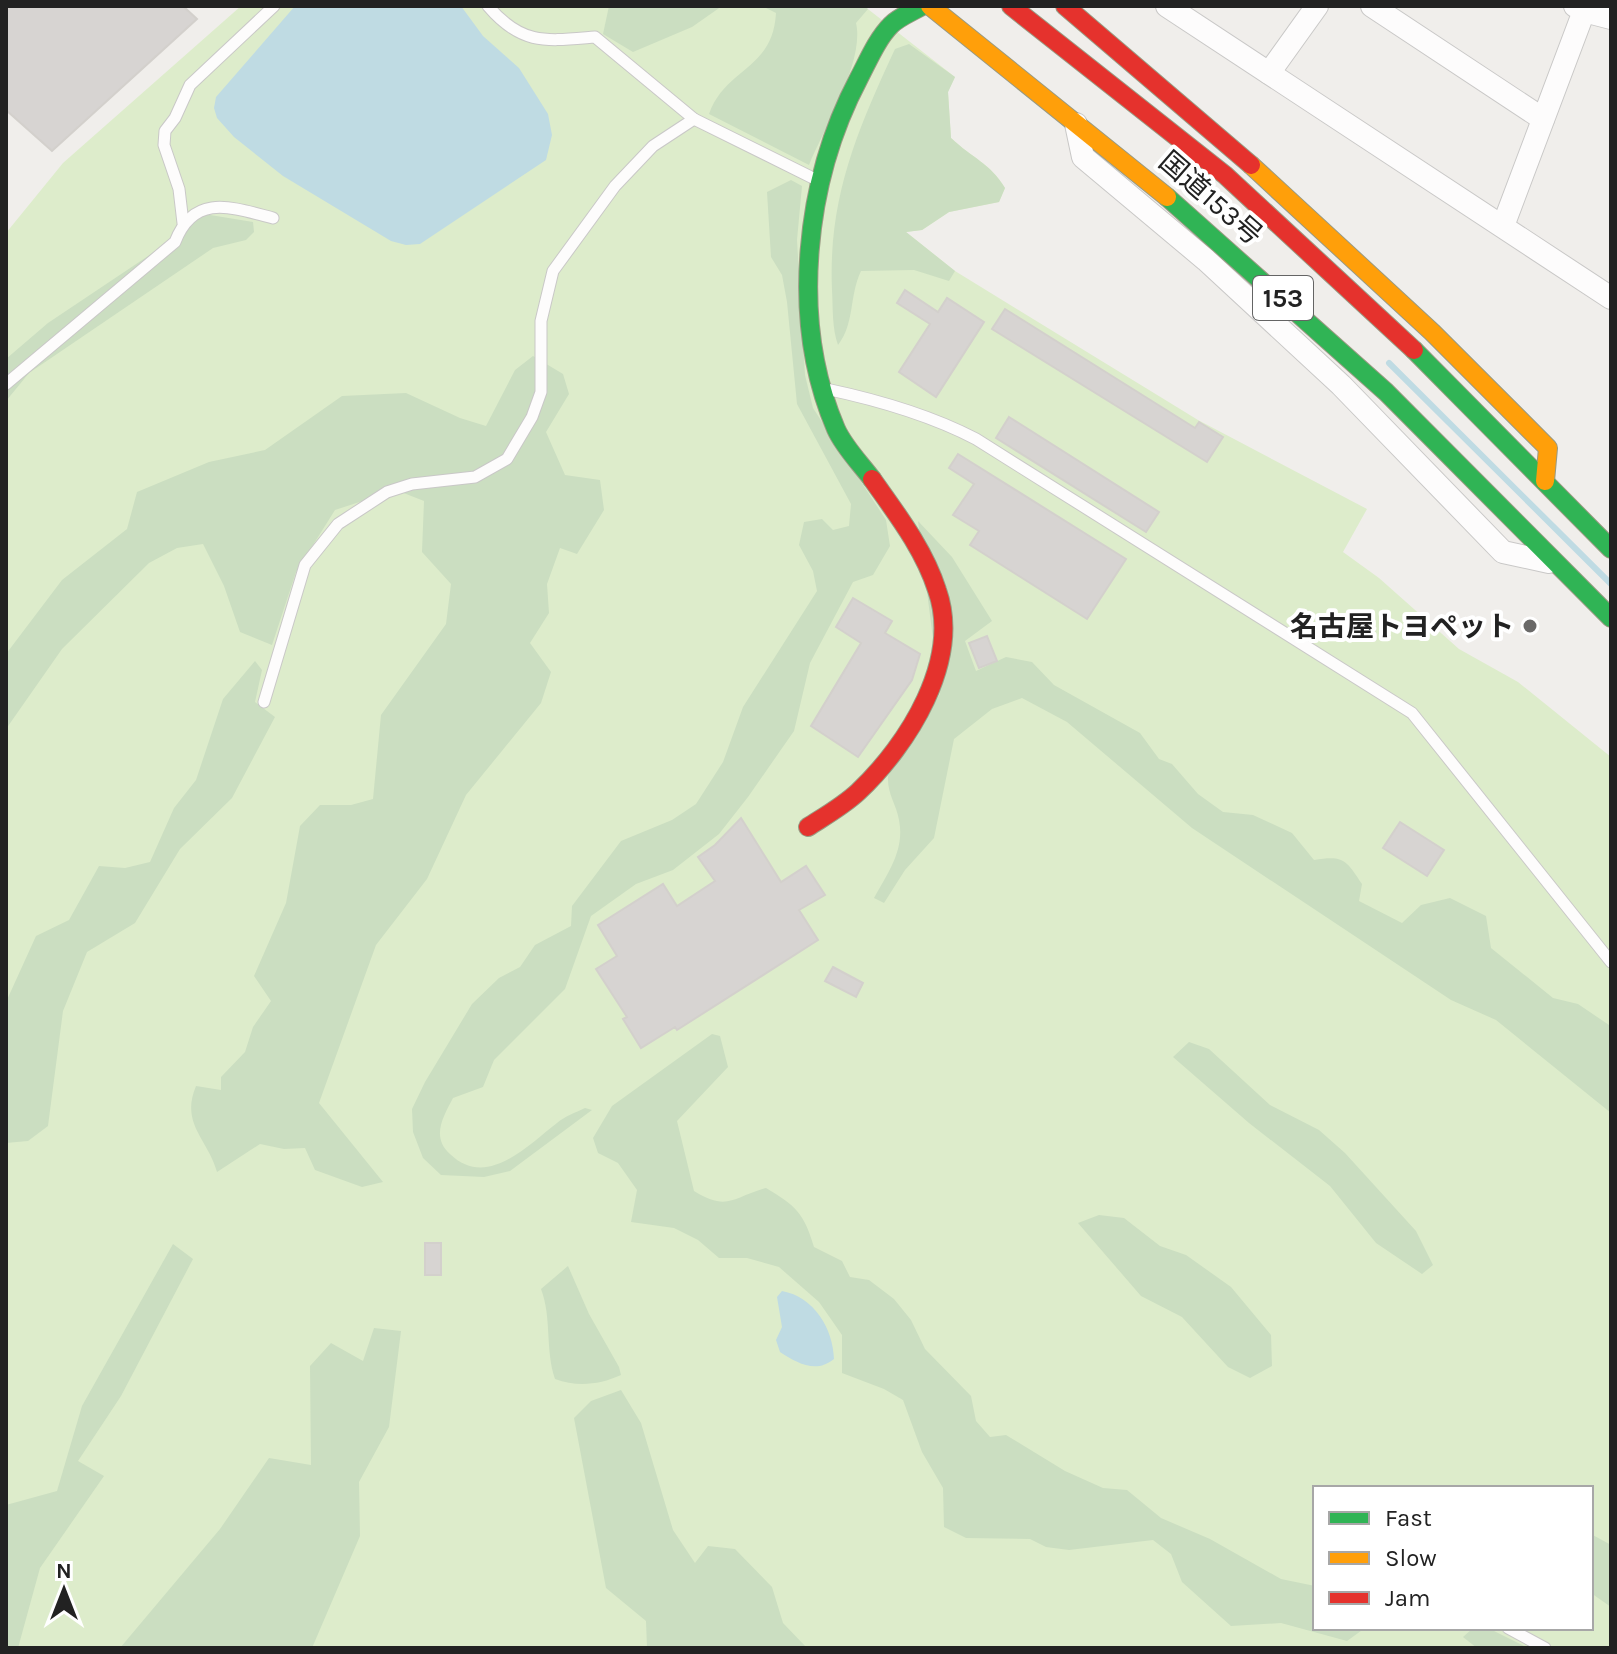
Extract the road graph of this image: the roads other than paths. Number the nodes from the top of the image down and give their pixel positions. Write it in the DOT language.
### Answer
graph roads {
  1 [pos="274,6"];
  2 [pos="488,6"];
  3 [pos="922,6"];
  4 [pos="930,6"];
  5 [pos="1011,6"];
  6 [pos="1065,6"];
  7 [pos="1167,6"];
  8 [pos="1317,6"];
  9 [pos="1372,6"];
  10 [pos="1579,9"];
  11 [pos="1611,18"];
  12 [pos="1269,73"];
  13 [pos="694,119"];
  14 [pos="1075,119"];
  15 [pos="1543,119"];
  16 [pos="820,181"];
  17 [pos="273,218"];
  18 [pos="183,223"];
  19 [pos="1503,226"];
  20 [pos="1611,298"];
  21 [pos="1323,333"];
  22 [pos="1303,349"];
  23 [pos="6,384"];
  24 [pos="822,389"];
  25 [pos="1545,481"];
  26 [pos="1611,549"];
  27 [pos="1554,563"];
  28 [pos="1611,618"];
  29 [pos="264,702"];
  30 [pos="808,827"];
  31 [pos="1611,962"];
  32 [pos="1512,1630"];
  33 [pos="1545,1648"];
  1 -- 18 [label="lane"];
  2 -- 13 [label="lane"];
  3 -- 16 [label="main road"];
  4 -- 14 [label="main road, 国道153号 / 153"];
  5 -- 25 [label="main road, 国道153号 / 153"];
  6 -- 25 [label="main road"];
  7 -- 12 [label="street"];
  8 -- 12 [label="street"];
  9 -- 15 [label="street"];
  10 -- 11 [label="street"];
  10 -- 15 [label="street"];
  12 -- 19 [label="street"];
  13 -- 16 [label="lane"];
  13 -- 29 [label="lane"];
  14 -- 21 [label="main road, 国道153号 / 153"];
  14 -- 22 [label="street"];
  15 -- 19 [label="street"];
  16 -- 24 [label="main road"];
  17 -- 18 [label="lane"];
  18 -- 23 [label="lane"];
  19 -- 20 [label="street"];
  21 -- 22 [label="street"];
  21 -- 27 [label="main road, 国道153号 / 153"];
  22 -- 27 [label="street"];
  24 -- 30 [label="main road"];
  24 -- 31 [label="lane"];
  25 -- 26 [label="main road, 国道153号 / 153"];
  27 -- 28 [label="main road, 国道153号 / 153"];
  32 -- 33 [label="lane"];
}
